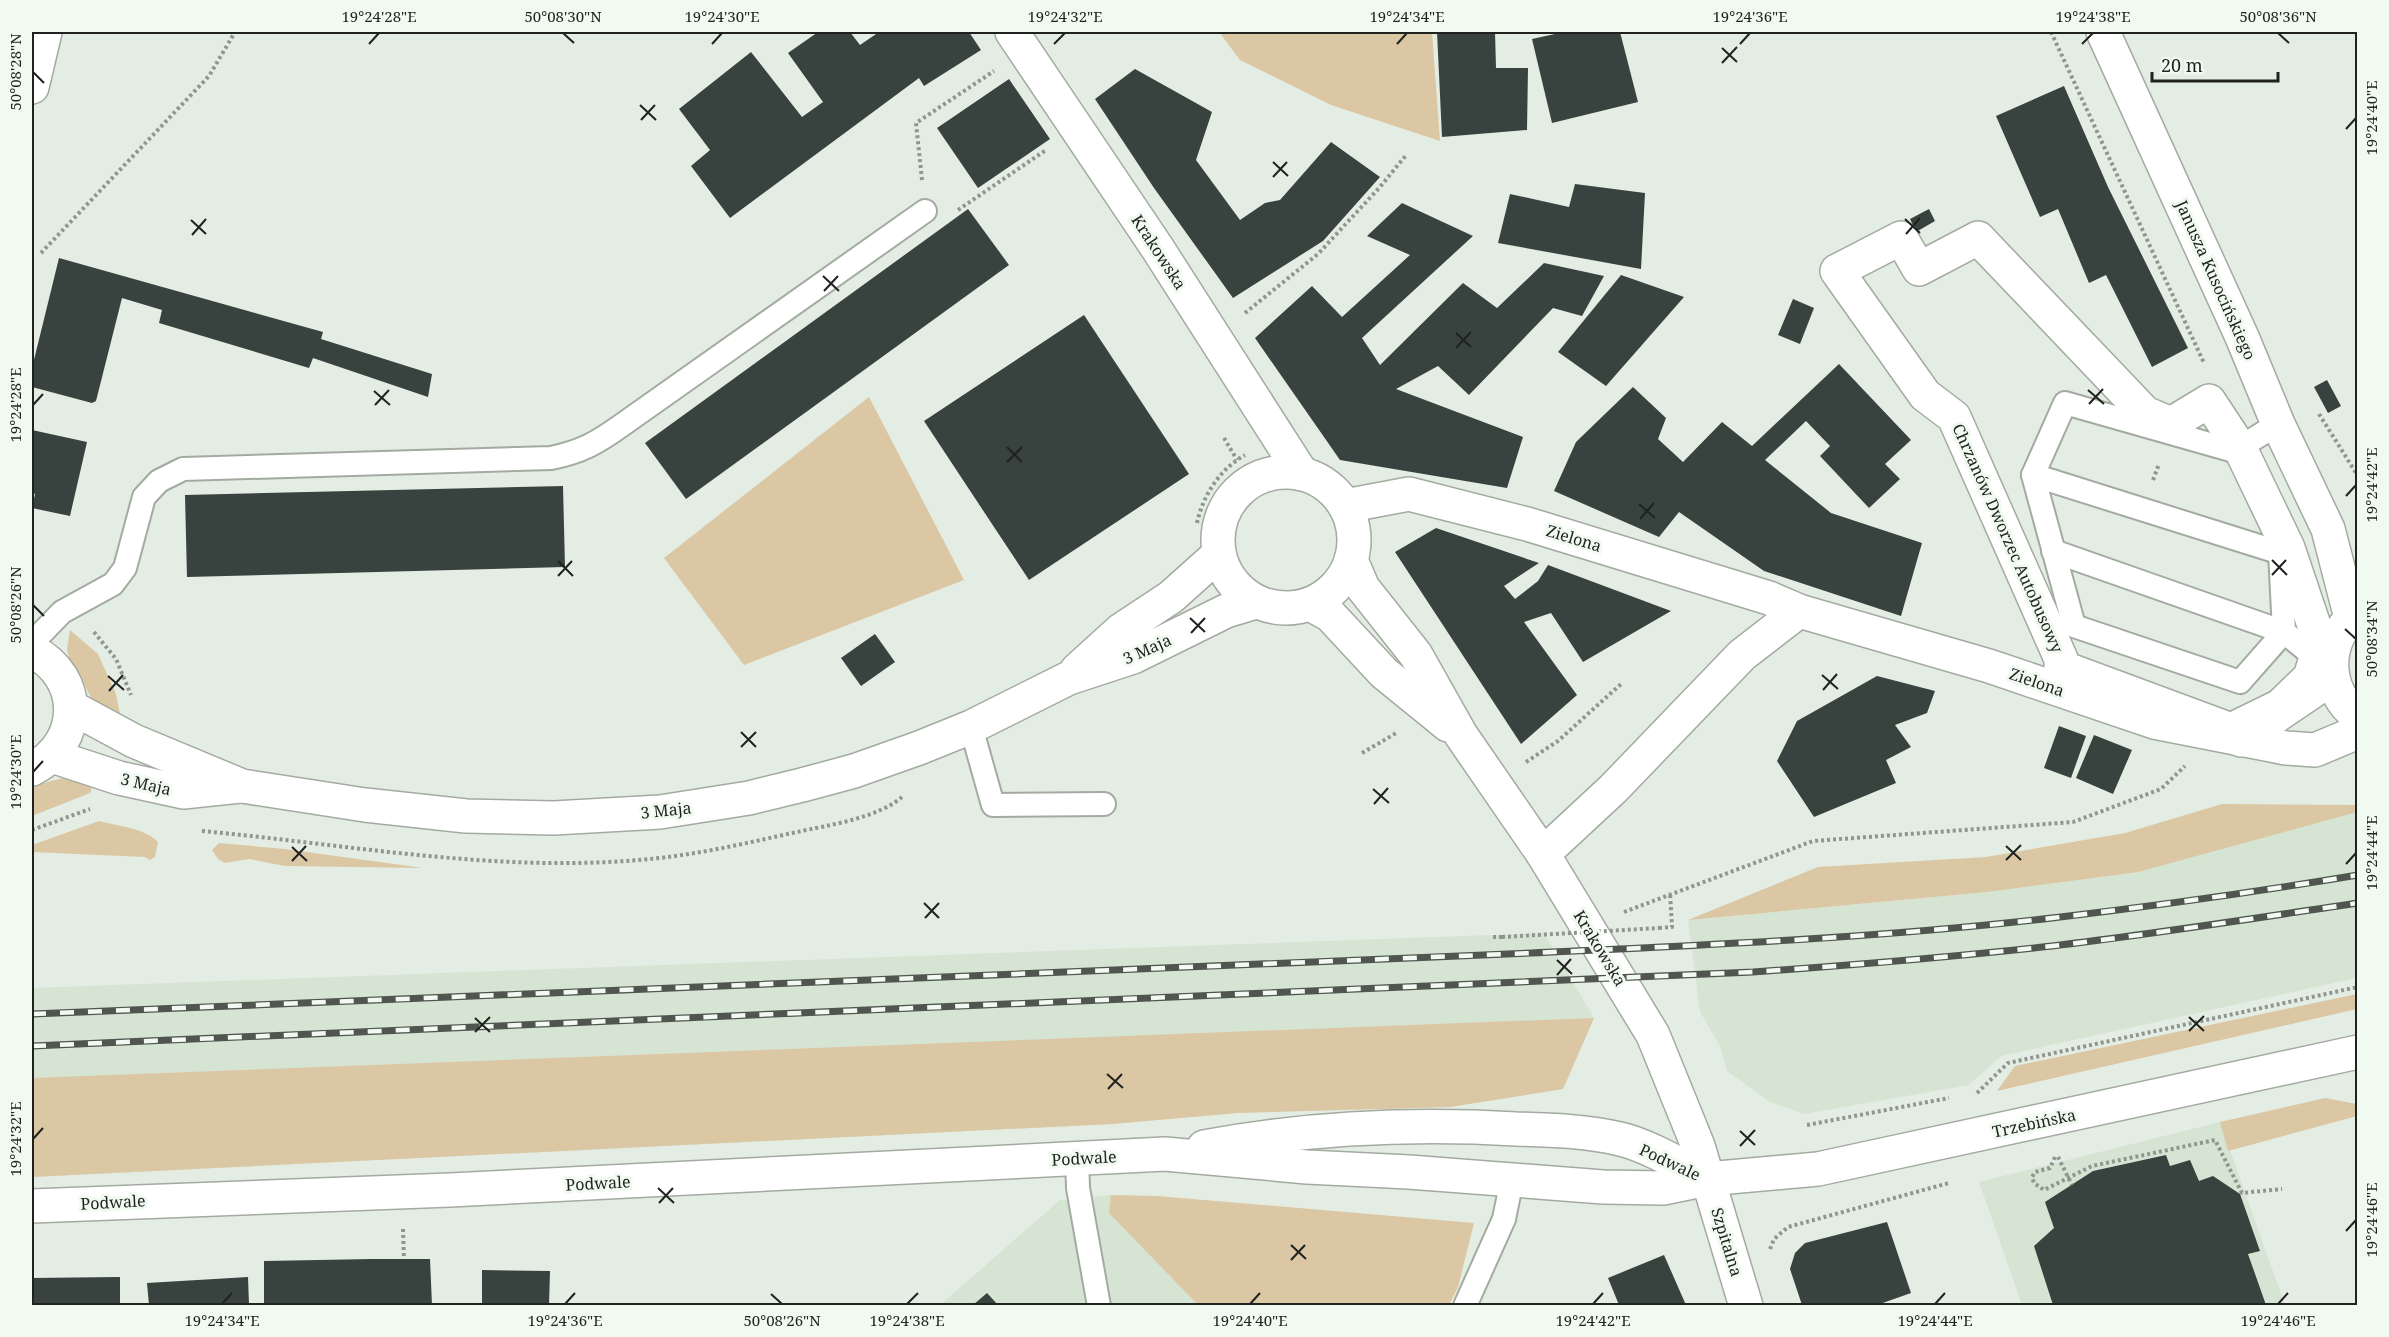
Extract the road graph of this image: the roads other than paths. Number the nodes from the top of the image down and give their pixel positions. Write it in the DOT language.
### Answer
graph roads {
  1 [pos="45,32"];
  2 [pos="2103,32"];
  3 [pos="1019,42"];
  4 [pos="32,87"];
  5 [pos="926,211"];
  6 [pos="2278,424"];
  7 [pos="2237,449"];
  8 [pos="1302,474"];
  9 [pos="2033,475"];
  10 [pos="1345,506"];
  11 [pos="2328,529"];
  12 [pos="2054,551"];
  13 [pos="2281,553"];
  14 [pos="1219,554"];
  15 [pos="2358,556"];
  16 [pos="1352,560"];
  17 [pos="1256,602"];
  18 [pos="1310,604"];
  19 [pos="1799,611"];
  20 [pos="2354,616"];
  21 [pos="2284,632"];
  22 [pos="32,643"];
  23 [pos="32,651"];
  24 [pos="2326,664"];
  25 [pos="1069,678"];
  26 [pos="71,707"];
  27 [pos="2358,716"];
  28 [pos="971,727"];
  29 [pos="2358,732"];
  30 [pos="1461,735"];
  31 [pos="2241,740"];
  32 [pos="42,763"];
  33 [pos="242,786"];
  34 [pos="1104,804"];
  35 [pos="1543,854"];
  36 [pos="2358,1052"];
  37 [pos="1165,1154"];
  38 [pos="1077,1158"];
  39 [pos="1707,1179"];
  40 [pos="1512,1180"];
  41 [pos="32,1206"];
  42 [pos="1099,1305"];
  43 [pos="1465,1305"];
  44 [pos="1746,1305"];
  1 -- 4 [label="street"];
  2 -- 6 [label="street, Janusza Kusocińskiego"];
  3 -- 8 [label="street, Krakowska"];
  5 -- 22 [label="lane"];
  6 -- 7 [label="lane"];
  6 -- 11 [label="street, Janusza Kusocińskiego"];
  7 -- 9 [label="lane"];
  7 -- 13 [label="lane"];
  7 -- 24 [label="street, Chrzanów Dworzec Autobusowy"];
  7 -- 24 [label="street, Chrzanów Dworzec Autobusowy"];
  8 -- 10 [label="street"];
  8 -- 14 [label="street"];
  9 -- 12 [label="lane"];
  9 -- 13 [label="lane"];
  10 -- 16 [label="street"];
  10 -- 19 [label="street, Zielona"];
  11 -- 15 [label="street, Janusza Kusocińskiego"];
  11 -- 20 [label="street, Janusza Kusocińskiego"];
  12 -- 21 [label="lane"];
  12 -- 21 [label="lane"];
  13 -- 21 [label="lane"];
  14 -- 17 [label="street"];
  14 -- 25 [label="street, 3 Maja"];
  16 -- 18 [label="street"];
  16 -- 30 [label="street, Krakowska"];
  17 -- 18 [label="street"];
  17 -- 25 [label="street, 3 Maja"];
  18 -- 30 [label="street, Krakowska"];
  19 -- 31 [label="street, Zielona"];
  19 -- 35 [label="street"];
  20 -- 24 [label="street"];
  21 -- 24 [label="lane"];
  23 -- 26 [label="street"];
  24 -- 27 [label="street"];
  24 -- 31 [label="street"];
  25 -- 28 [label="street, 3 Maja"];
  26 -- 32 [label="street"];
  26 -- 33 [label="street, 3 Maja"];
  28 -- 33 [label="street, 3 Maja"];
  28 -- 34 [label="lane"];
  29 -- 31 [label="street, Zielona"];
  30 -- 35 [label="street, Krakowska"];
  32 -- 33 [label="street, 3 Maja"];
  35 -- 39 [label="street, Krakowska"];
  36 -- 39 [label="street, Trzebińska"];
  37 -- 38 [label="street, Podwale"];
  37 -- 39 [label="street, Podwale"];
  37 -- 40 [label="street, Podwale"];
  38 -- 41 [label="street, Podwale"];
  38 -- 42 [label="lane"];
  39 -- 40 [label="street, Podwale"];
  39 -- 44 [label="street, Szpitalna"];
  40 -- 43 [label="lane"];
}
